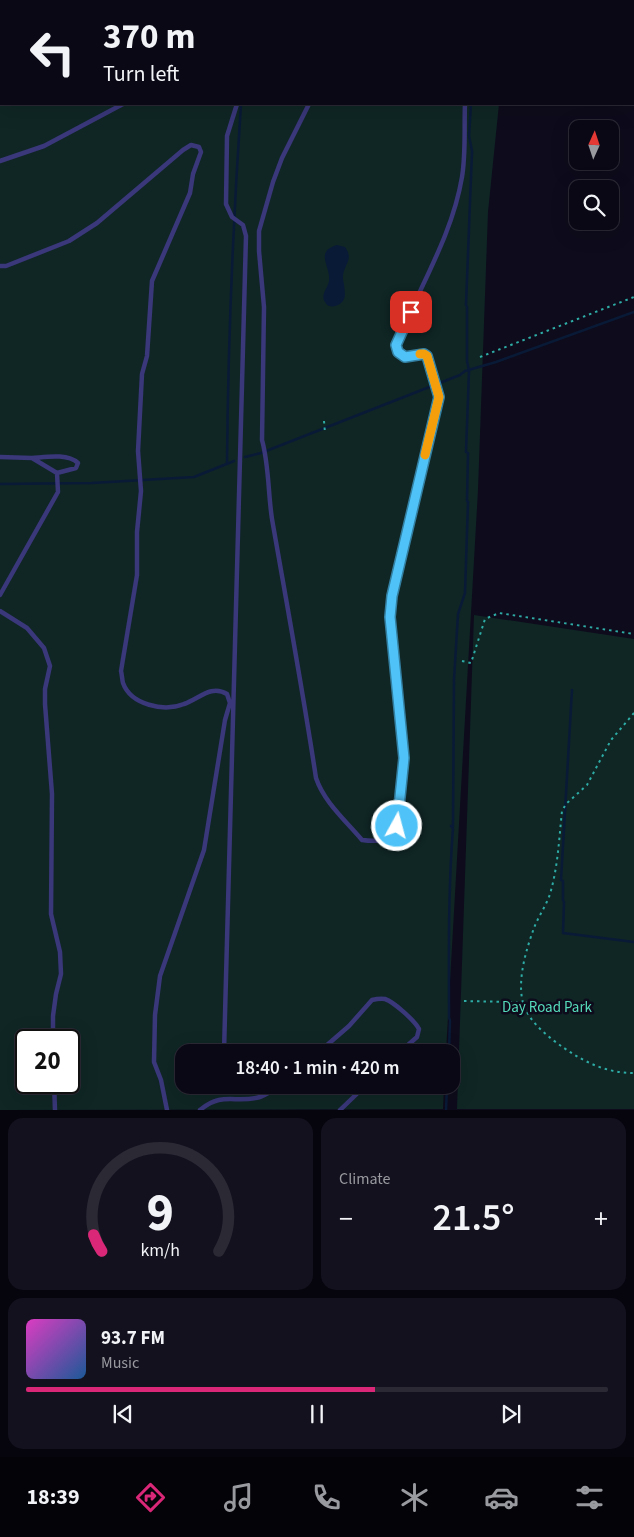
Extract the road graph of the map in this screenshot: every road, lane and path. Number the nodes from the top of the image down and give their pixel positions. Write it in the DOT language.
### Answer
graph roads {
  1 [pos="121,105"];
  2 [pos="237,105"];
  3 [pos="308,105"];
  4 [pos="465,105"];
  5 [pos="0,161"];
  6 [pos="0,266"];
  7 [pos="634,297"];
  8 [pos="480,357"];
  9 [pos="324,421"];
  10 [pos="326,433"];
  11 [pos="0,456"];
  12 [pos="32,458"];
  13 [pos="58,475"];
  14 [pos="0,594"];
  15 [pos="0,611"];
  16 [pos="634,634"];
  17 [pos="462,661"];
  18 [pos="634,713"];
  19 [pos="464,1001"];
  20 [pos="524,1005"];
  21 [pos="53,1029"];
  22 [pos="224,1044"];
  23 [pos="328,1044"];
  24 [pos="409,1044"];
  25 [pos="634,1073"];
  26 [pos="54,1094"];
  27 [pos="267,1094"];
  28 [pos="357,1094"];
  29 [pos="55,1110"];
  30 [pos="167,1110"];
  31 [pos="200,1110"];
  32 [pos="340,1110"];
  1 -- 5 [label="lane"];
  2 -- 22 [label="lane"];
  3 -- 4 [label="lane"];
  6 -- 30 [label="lane"];
  7 -- 8 [label="path"];
  9 -- 10 [label="path"];
  11 -- 12 [label="lane"];
  12 -- 13 [label="lane"];
  12 -- 13 [label="lane"];
  13 -- 14 [label="lane"];
  15 -- 21 [label="lane"];
  16 -- 17 [label="path"];
  18 -- 20 [label="path"];
  19 -- 20 [label="path"];
  20 -- 25 [label="path"];
  23 -- 24 [label="lane"];
  26 -- 29 [label="lane"];
  27 -- 31 [label="lane"];
  28 -- 32 [label="lane"];
}
